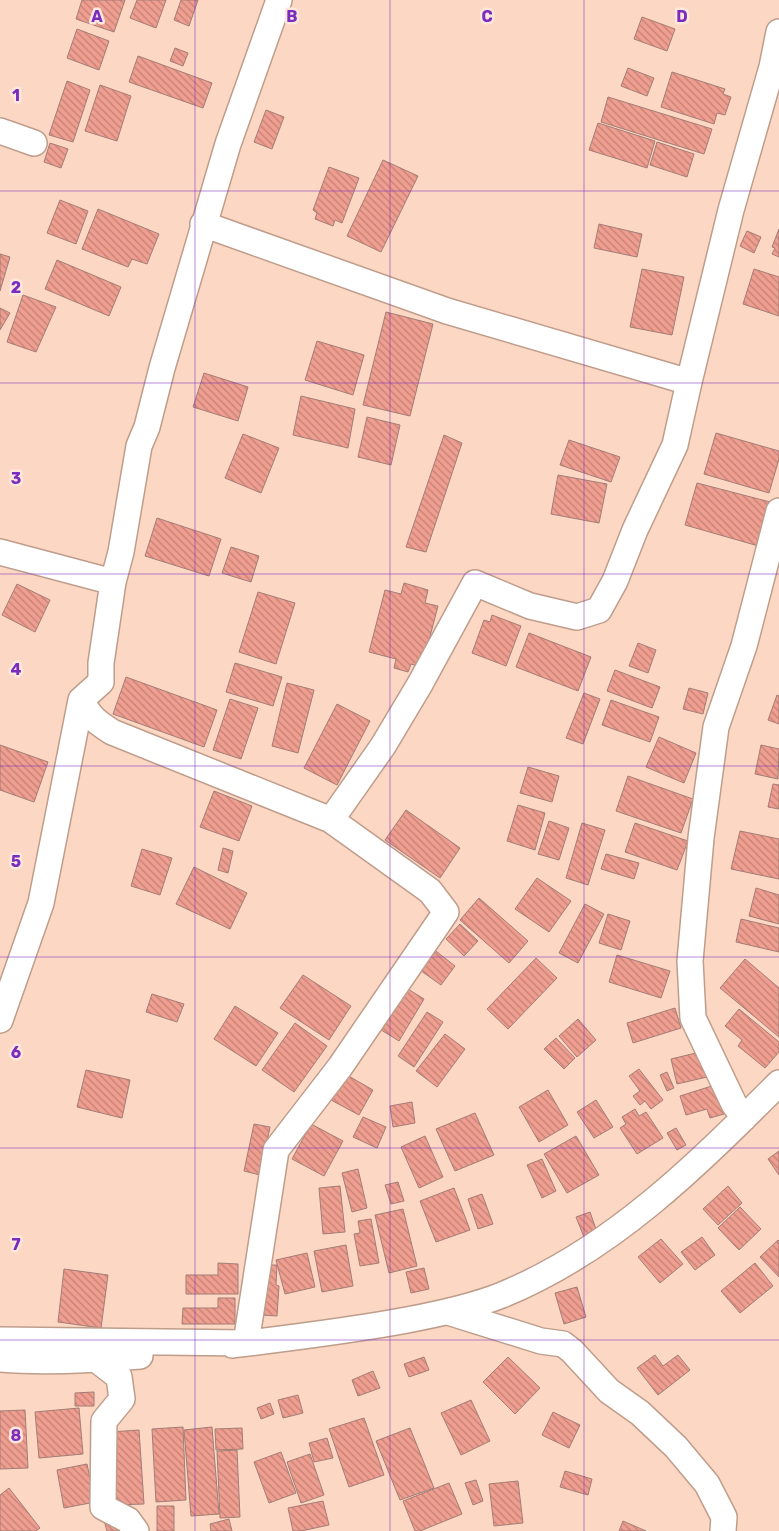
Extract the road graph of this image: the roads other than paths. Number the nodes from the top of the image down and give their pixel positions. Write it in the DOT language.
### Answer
graph roads {
  1 [pos="278,0"];
  2 [pos="779,32"];
  3 [pos="0,131"];
  4 [pos="34,143"];
  5 [pos="203,224"];
  6 [pos="689,382"];
  7 [pos="779,512"];
  8 [pos="0,552"];
  9 [pos="114,582"];
  10 [pos="81,700"];
  11 [pos="331,820"];
  12 [pos="0,1020"];
  13 [pos="779,1083"];
  14 [pos="744,1118"];
  15 [pos="448,1312"];
  16 [pos="0,1340"];
  17 [pos="246,1343"];
  18 [pos="0,1358"];
  19 [pos="97,1360"];
  20 [pos="136,1531"];
  21 [pos="723,1531"];
  1 -- 5 [label="street"];
  2 -- 6 [label="street"];
  3 -- 4 [label="street"];
  5 -- 6 [label="street"];
  5 -- 9 [label="street"];
  6 -- 11 [label="street"];
  7 -- 14 [label="street"];
  8 -- 9 [label="street"];
  9 -- 10 [label="street"];
  10 -- 11 [label="street"];
  10 -- 12 [label="street"];
  11 -- 17 [label="street"];
  13 -- 14 [label="street"];
  14 -- 15 [label="street"];
  15 -- 17 [label="street"];
  15 -- 21 [label="street"];
  16 -- 17 [label="street"];
  17 -- 19 [label="street"];
  18 -- 19 [label="street"];
  19 -- 20 [label="street"];
}
